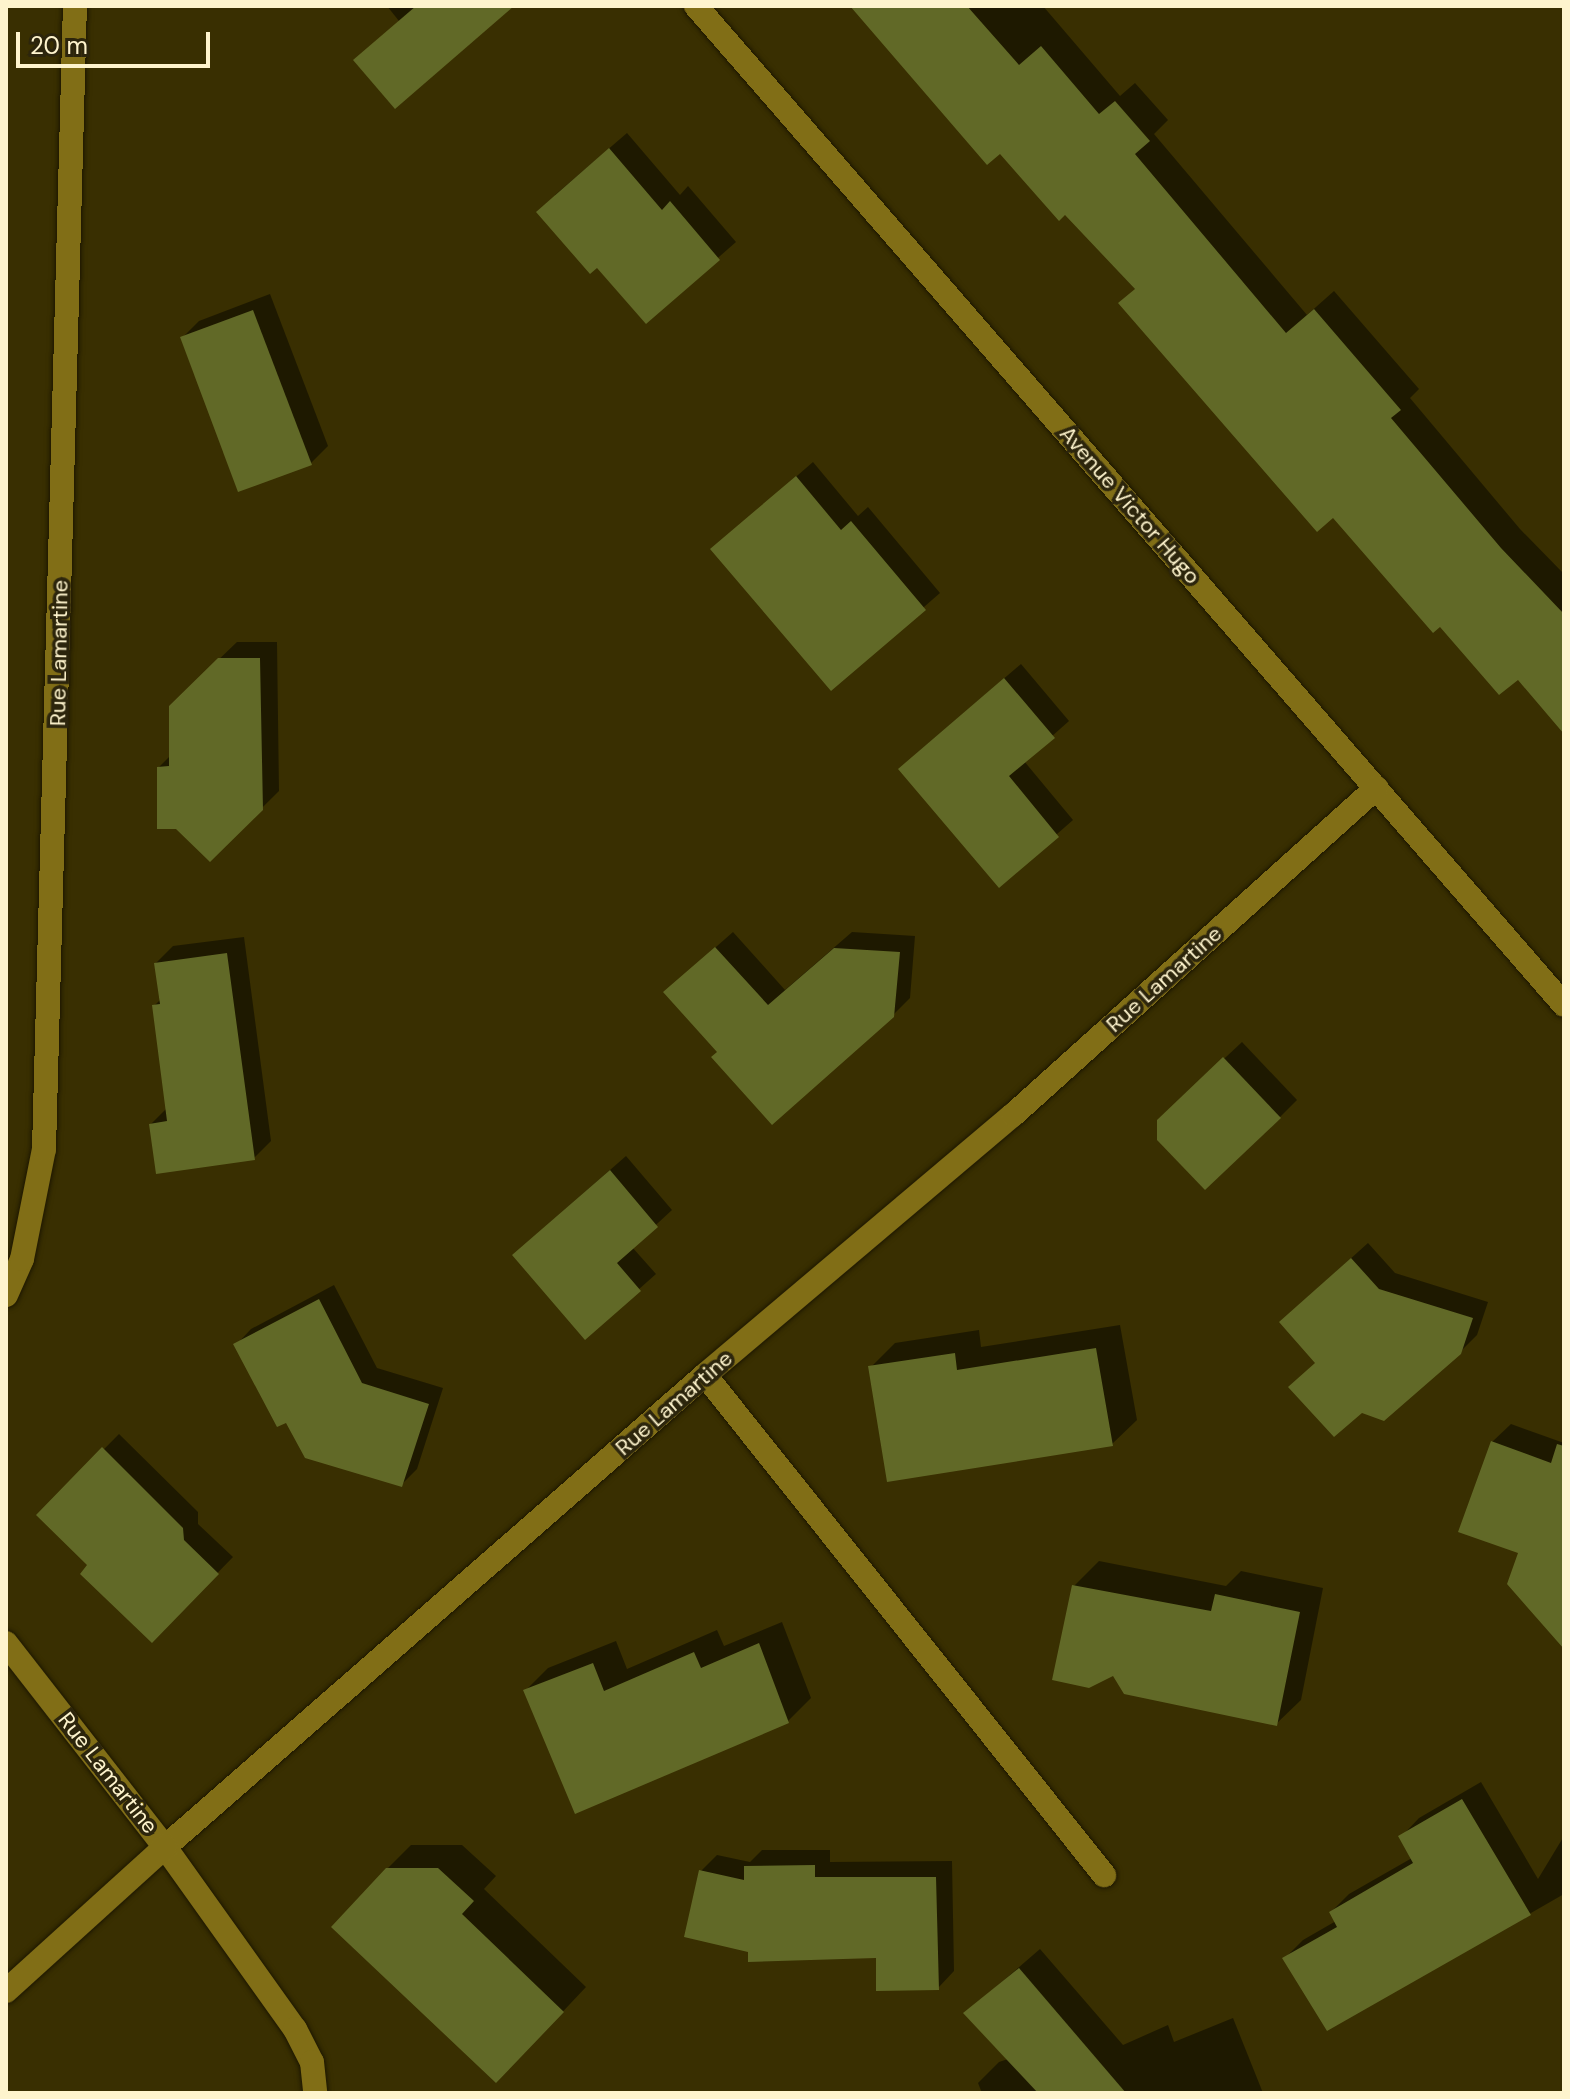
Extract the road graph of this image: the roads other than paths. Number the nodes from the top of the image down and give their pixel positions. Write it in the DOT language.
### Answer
graph roads {
  1 [pos="75,6"];
  2 [pos="696,6"];
  3 [pos="1376,788"];
  4 [pos="1564,1005"];
  5 [pos="6,1295"];
  6 [pos="705,1375"];
  7 [pos="6,1643"];
  8 [pos="165,1847"];
  9 [pos="1104,1875"];
  10 [pos="6,1991"];
  11 [pos="315,2093"];
  1 -- 5 [label="street, Rue Lamartine"];
  2 -- 3 [label="street, Avenue Victor Hugo"];
  3 -- 4 [label="street, Avenue Victor Hugo"];
  3 -- 6 [label="street, Rue Lamartine"];
  6 -- 8 [label="street, Rue Lamartine"];
  6 -- 9 [label="street"];
  7 -- 8 [label="street, Rue Lamartine"];
  8 -- 10 [label="street"];
  8 -- 11 [label="street"];
}
